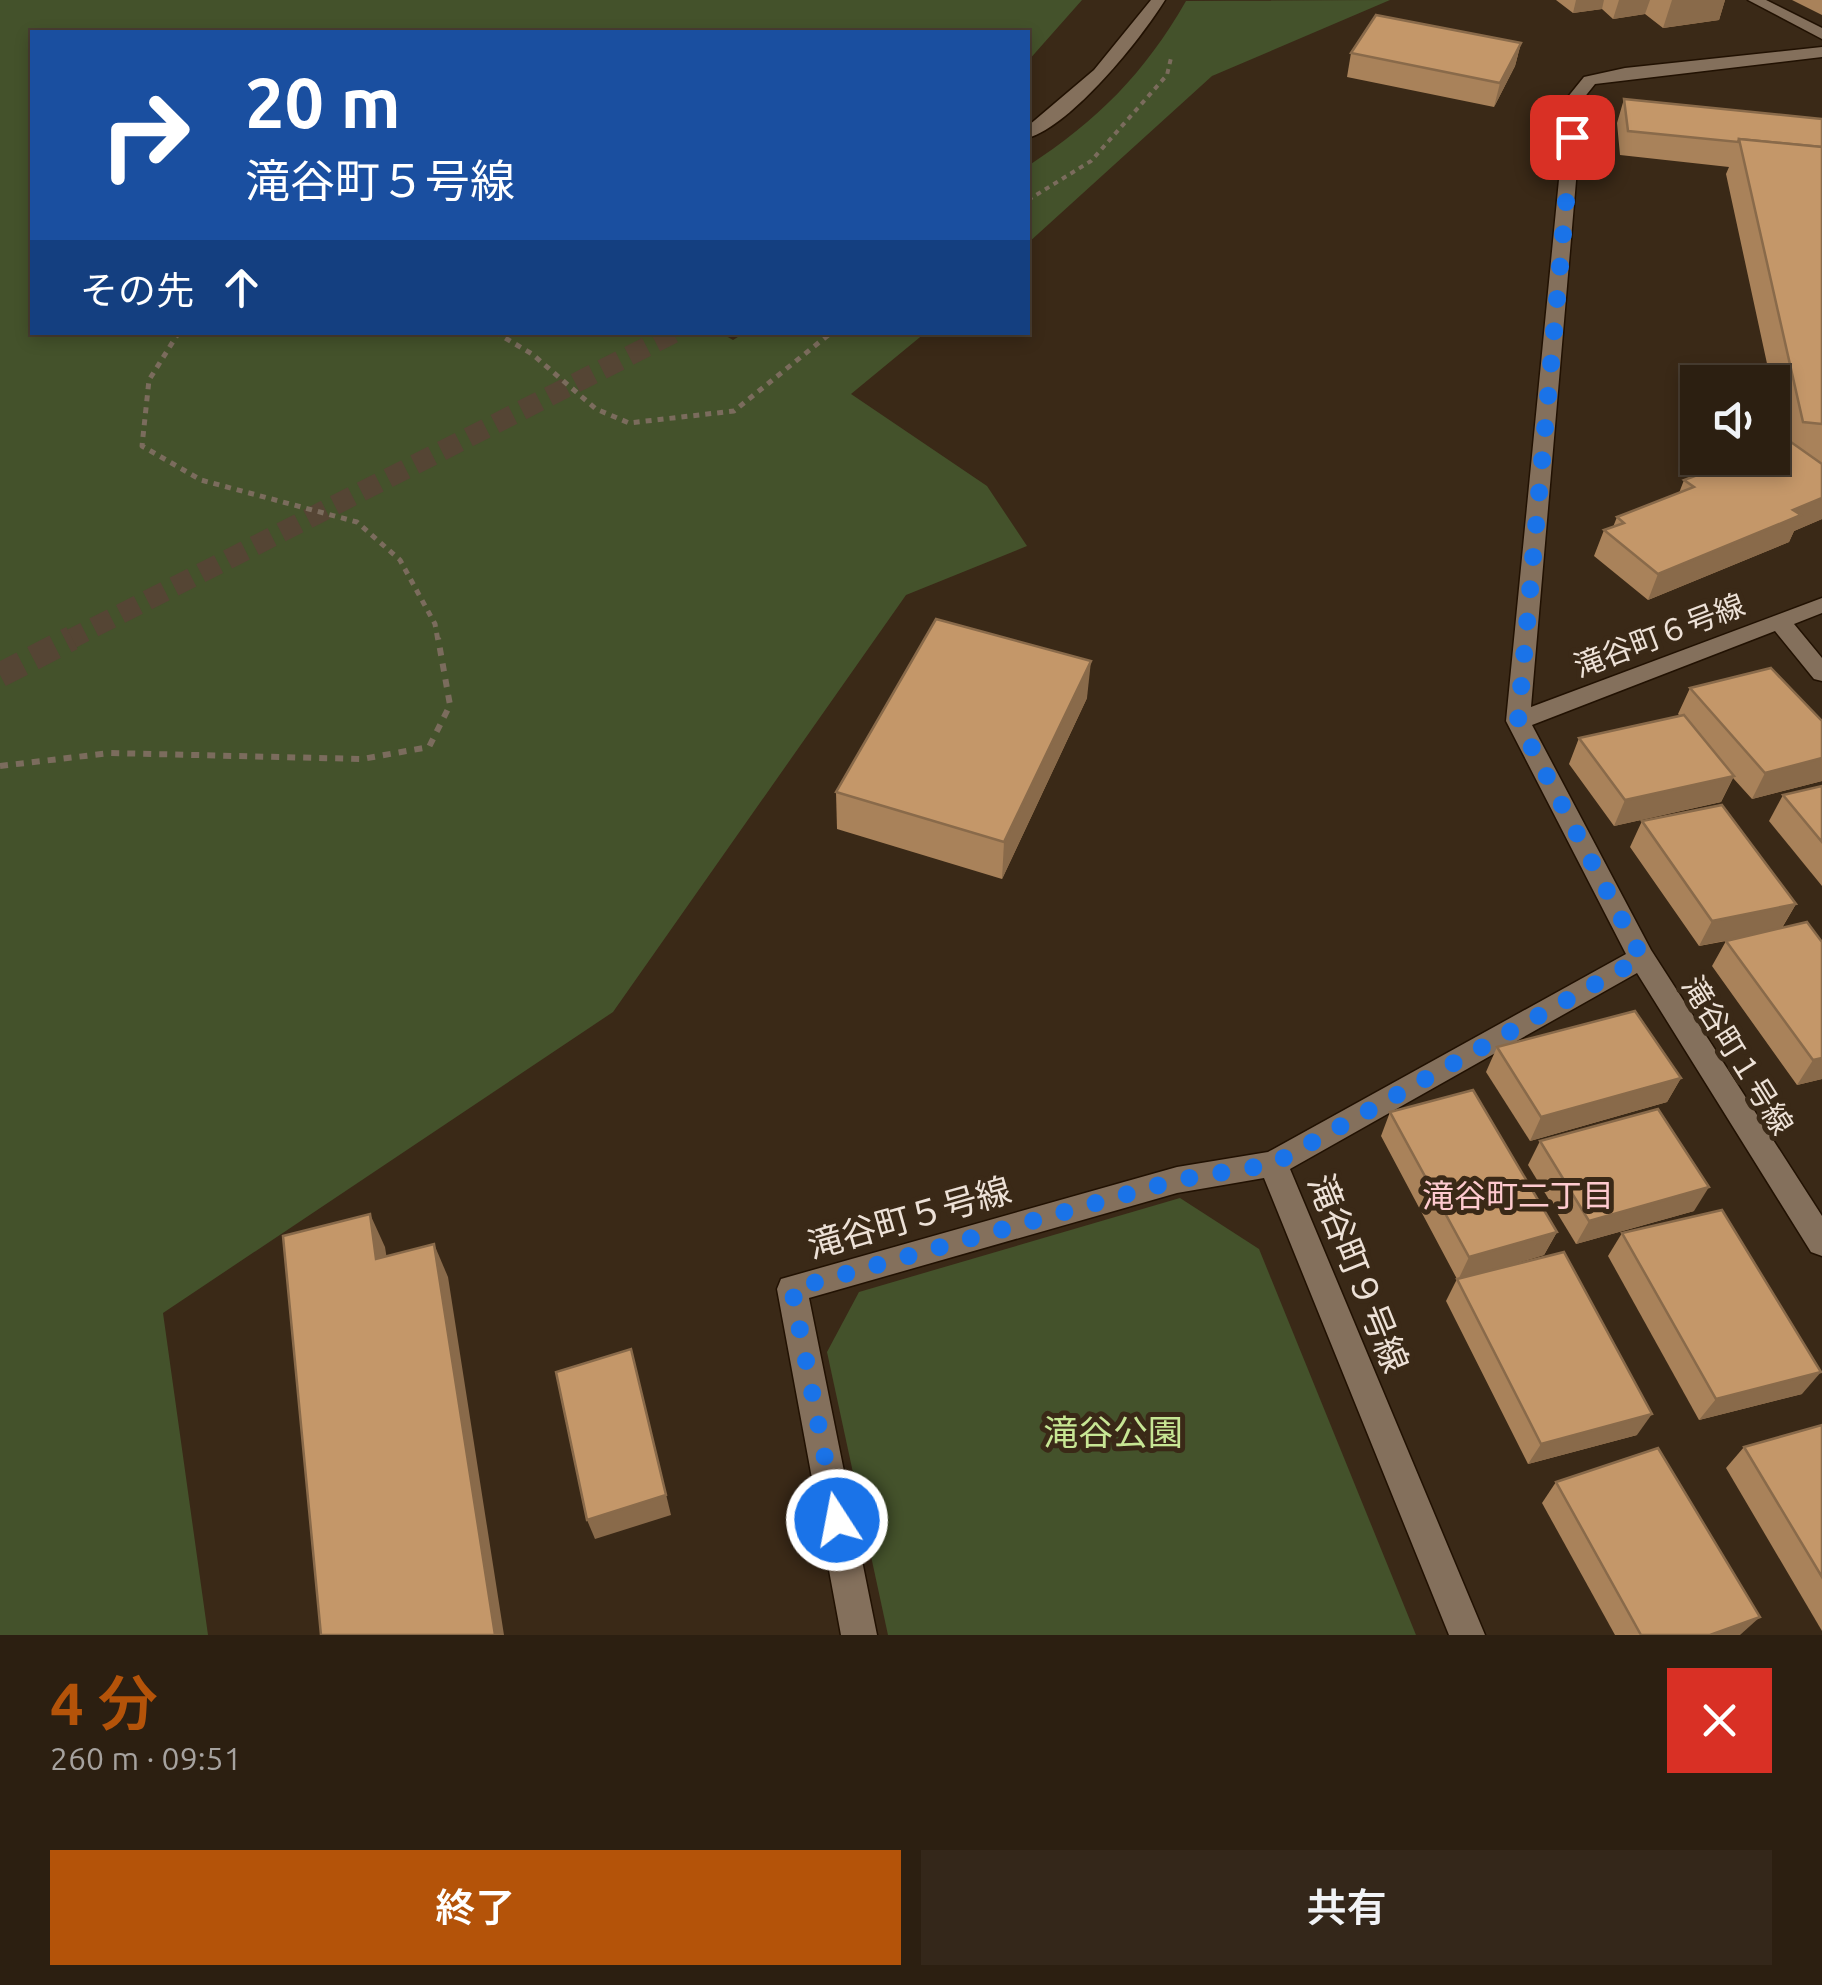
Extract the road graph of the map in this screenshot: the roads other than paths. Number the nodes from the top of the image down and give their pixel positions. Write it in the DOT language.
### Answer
graph roads {
  1 [pos="1158,0"];
  2 [pos="1755,0"];
  3 [pos="1822,34"];
  4 [pos="1822,52"];
  5 [pos="1030,132"];
  6 [pos="1822,604"];
  7 [pos="1779,621"];
  8 [pos="1822,673"];
  9 [pos="1518,721"];
  10 [pos="1642,958"];
  11 [pos="1273,1164"];
  12 [pos="1822,1242"];
  13 [pos="859,1635"];
  14 [pos="1468,1635"];
  1 -- 5 [label="street"];
  2 -- 3 [label="street"];
  4 -- 9 [label="street"];
  6 -- 7 [label="street, 滝谷町６号線"];
  7 -- 8 [label="street"];
  7 -- 9 [label="street, 滝谷町６号線"];
  9 -- 10 [label="street, 滝谷町１号線"];
  10 -- 11 [label="street, 滝谷町９号線"];
  10 -- 12 [label="street, 滝谷町１号線"];
  11 -- 13 [label="street, 滝谷町５号線"];
  11 -- 14 [label="street, 滝谷町９号線"];
}
